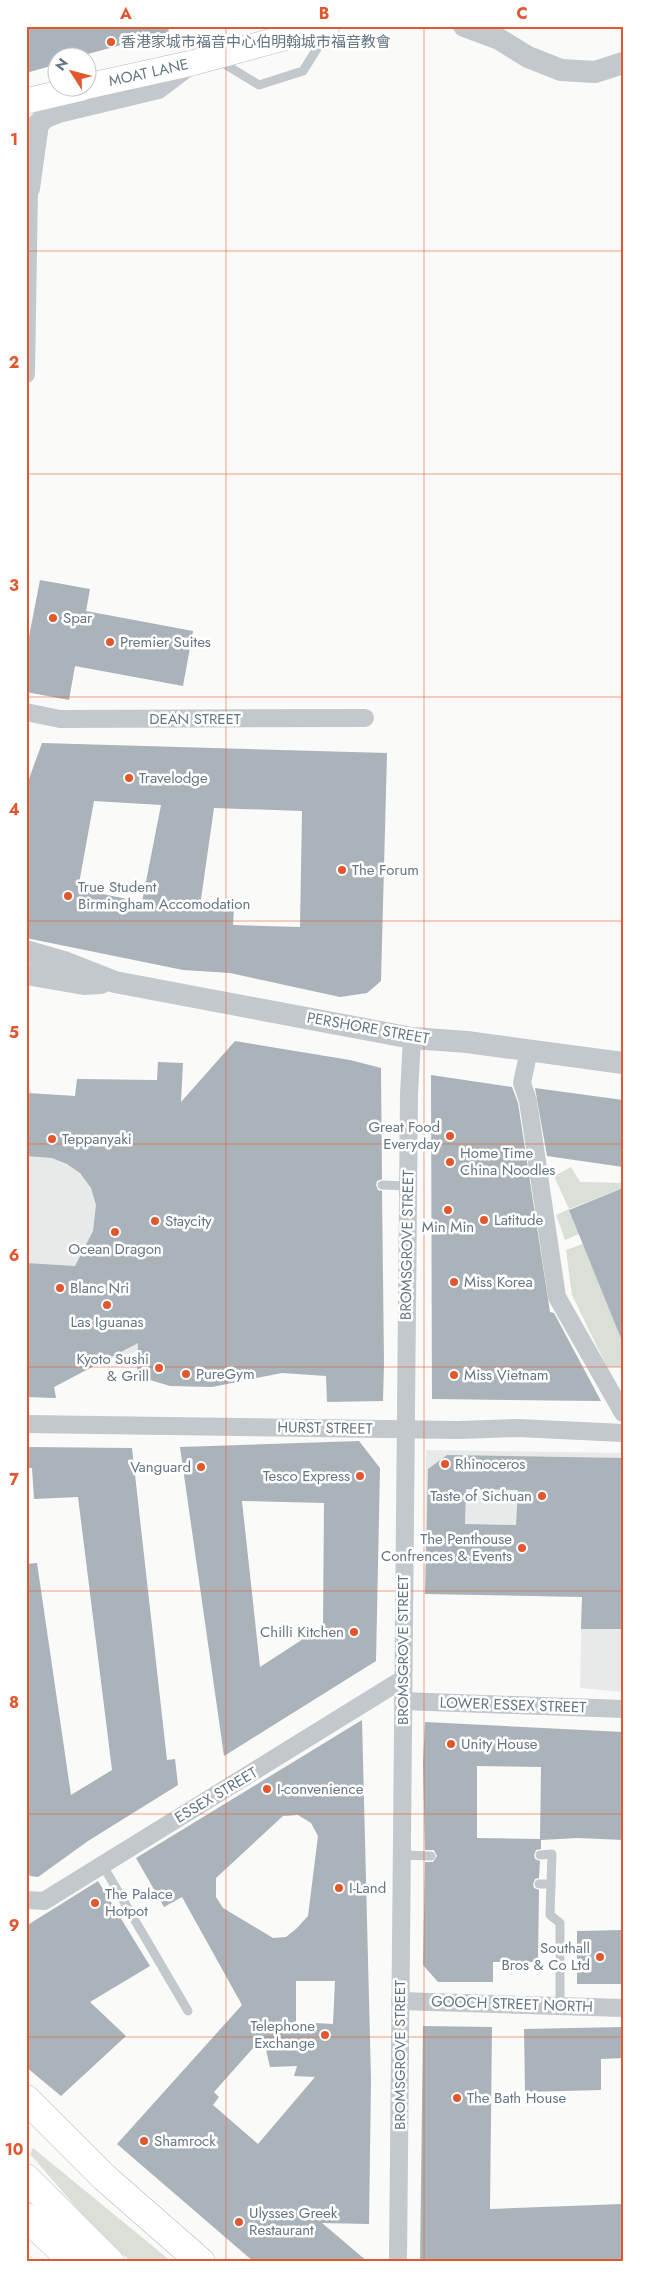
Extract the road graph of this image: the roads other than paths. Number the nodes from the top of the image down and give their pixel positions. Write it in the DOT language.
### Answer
graph roads {
  1 [pos="327,26"];
  2 [pos="331,26"];
  3 [pos="464,26"];
  4 [pos="494,33"];
  5 [pos="202,60"];
  6 [pos="623,63"];
  7 [pos="98,84"];
  8 [pos="48,96"];
  9 [pos="26,101"];
  10 [pos="28,184"];
  11 [pos="26,374"];
  12 [pos="26,712"];
  13 [pos="365,718"];
  14 [pos="26,951"];
  15 [pos="26,974"];
  16 [pos="115,982"];
  17 [pos="412,1038"];
  18 [pos="529,1050"];
  19 [pos="623,1063"];
  20 [pos="382,1185"];
  21 [pos="408,1186"];
  22 [pos="623,1413"];
  23 [pos="26,1424"];
  24 [pos="405,1429"];
  25 [pos="623,1433"];
  26 [pos="403,1679"];
  27 [pos="403,1701"];
  28 [pos="623,1709"];
  29 [pos="402,1855"];
  30 [pos="540,1855"];
  31 [pos="431,1856"];
  32 [pos="102,1864"];
  33 [pos="539,1884"];
  34 [pos="551,1884"];
  35 [pos="27,1900"];
  36 [pos="400,2001"];
  37 [pos="560,2006"];
  38 [pos="623,2008"];
  39 [pos="188,2010"];
  40 [pos="26,2099"];
  41 [pos="26,2125"];
  42 [pos="26,2178"];
  43 [pos="105,2178"];
  44 [pos="26,2216"];
  45 [pos="74,2262"];
  46 [pos="110,2262"];
  47 [pos="201,2262"];
  48 [pos="398,2262"];
  1 -- 5 [label="main road, MOAT LANE"];
  2 -- 5 [label="lane"];
  3 -- 4 [label="street"];
  4 -- 6 [label="street"];
  5 -- 7 [label="main road, MOAT LANE"];
  5 -- 10 [label="street"];
  8 -- 9 [label="main road"];
  10 -- 11 [label="street"];
  12 -- 13 [label="street, DEAN STREET"];
  14 -- 16 [label="street, PERSHORE STREET"];
  15 -- 16 [label="street, PERSHORE STREET"];
  16 -- 17 [label="street, PERSHORE STREET"];
  17 -- 18 [label="street, PERSHORE STREET"];
  17 -- 21 [label="street, BROMSGROVE STREET"];
  18 -- 19 [label="street, PERSHORE STREET"];
  18 -- 22 [label="street"];
  20 -- 21 [label="lane"];
  21 -- 24 [label="street, BROMSGROVE STREET"];
  23 -- 24 [label="street, HURST STREET"];
  24 -- 25 [label="street, HURST STREET"];
  24 -- 26 [label="street, BROMSGROVE STREET"];
  26 -- 27 [label="street, BROMSGROVE STREET"];
  26 -- 32 [label="street, ESSEX STREET"];
  27 -- 28 [label="street, LOWER ESSEX STREET"];
  27 -- 29 [label="street, BROMSGROVE STREET"];
  29 -- 31 [label="lane"];
  29 -- 36 [label="street, BROMSGROVE STREET"];
  30 -- 34 [label="lane"];
  32 -- 35 [label="street, ESSEX STREET"];
  32 -- 39 [label="lane"];
  33 -- 34 [label="lane"];
  34 -- 37 [label="lane"];
  36 -- 37 [label="street, GOOCH STREET NORTH"];
  36 -- 48 [label="street, BROMSGROVE STREET"];
  37 -- 38 [label="street, GOOCH STREET NORTH"];
  40 -- 43 [label="highway"];
  41 -- 43 [label="highway"];
  42 -- 46 [label="highway"];
  43 -- 47 [label="highway"];
  44 -- 45 [label="highway"];
}
